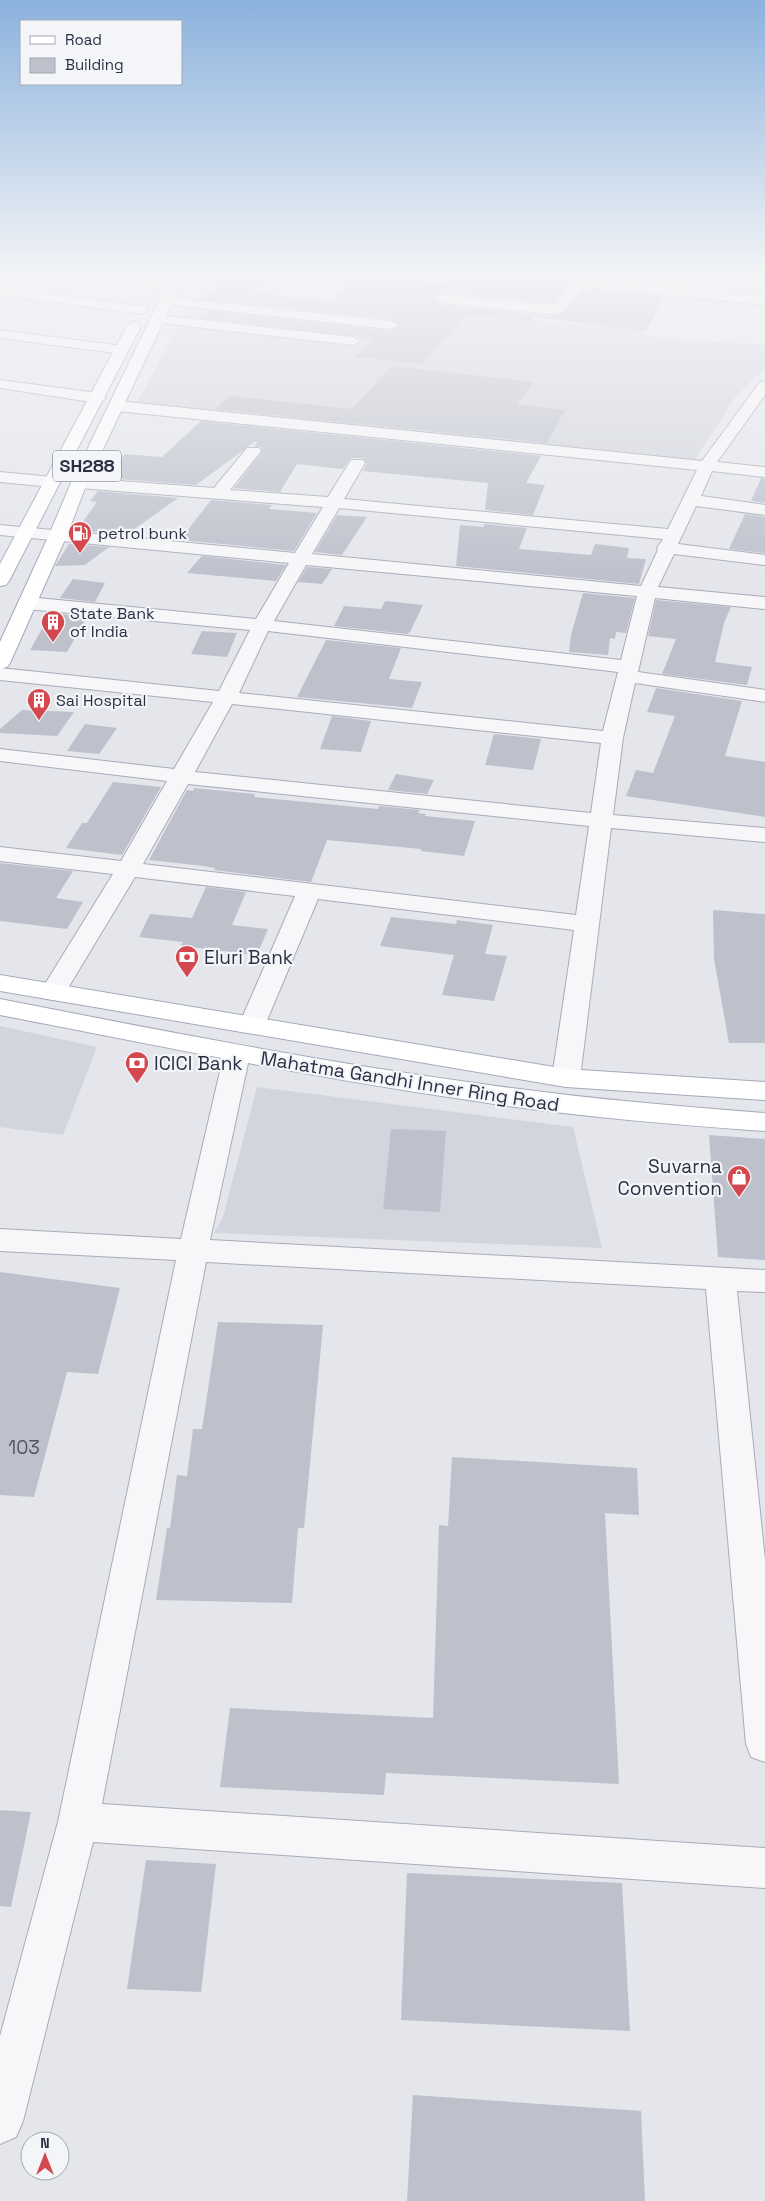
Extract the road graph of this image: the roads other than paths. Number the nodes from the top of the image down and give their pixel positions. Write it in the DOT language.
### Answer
graph roads {
  1 [pos="109,376"];
  2 [pos="131,376"];
  3 [pos="0,384"];
  4 [pos="765,385"];
  5 [pos="98,398"];
  6 [pos="117,406"];
  7 [pos="253,451"];
  8 [pos="357,463"];
  9 [pos="706,465"];
  10 [pos="765,472"];
  11 [pos="0,477"];
  12 [pos="52,482"];
  13 [pos="79,483"];
  14 [pos="217,494"];
  15 [pos="689,500"];
  16 [pos="335,503"];
  17 [pos="765,510"];
  18 [pos="0,530"];
  19 [pos="26,532"];
  20 [pos="58,536"];
  21 [pos="669,541"];
  22 [pos="302,558"];
  23 [pos="765,560"];
  24 [pos="0,581"];
  25 [pos="647,592"];
  26 [pos="765,603"];
  27 [pos="27,604"];
  28 [pos="262,625"];
  29 [pos="0,663"];
  30 [pos="627,672"];
  31 [pos="0,674"];
  32 [pos="227,696"];
  33 [pos="765,696"];
  34 [pos="612,738"];
  35 [pos="0,755"];
  36 [pos="180,777"];
  37 [pos="602,822"];
  38 [pos="765,835"];
  39 [pos="0,854"];
  40 [pos="128,870"];
  41 [pos="309,891"];
  42 [pos="587,924"];
  43 [pos="0,983"];
  44 [pos="52,992"];
  45 [pos="0,1008"];
  46 [pos="244,1040"];
  47 [pos="566,1078"];
  48 [pos="765,1091"];
  49 [pos="765,1122"];
  50 [pos="0,1240"];
  51 [pos="193,1251"];
  52 [pos="720,1279"];
  53 [pos="765,1281"];
  54 [pos="765,1744"];
  55 [pos="78,1822"];
  56 [pos="765,1868"];
  57 [pos="0,2121"];
  1 -- 5 [label="main road, SH288"];
  2 -- 6 [label="main road, SH288"];
  3 -- 5 [label="street"];
  4 -- 9 [label="street"];
  5 -- 12 [label="main road, SH288"];
  6 -- 9 [label="street"];
  6 -- 13 [label="main road, SH288"];
  7 -- 14 [label="street"];
  8 -- 16 [label="street"];
  9 -- 10 [label="street"];
  9 -- 15 [label="street"];
  11 -- 12 [label="street"];
  12 -- 19 [label="main road, SH288"];
  13 -- 14 [label="street"];
  13 -- 20 [label="main road, SH288"];
  14 -- 16 [label="street"];
  15 -- 17 [label="street"];
  15 -- 21 [label="street"];
  16 -- 21 [label="street"];
  16 -- 22 [label="street"];
  18 -- 19 [label="street"];
  19 -- 20 [label="street"];
  19 -- 24 [label="main road, SH288"];
  20 -- 22 [label="street"];
  20 -- 27 [label="main road, SH288"];
  21 -- 23 [label="street"];
  21 -- 25 [label="street"];
  22 -- 25 [label="street"];
  22 -- 28 [label="street"];
  25 -- 26 [label="street"];
  25 -- 30 [label="street"];
  27 -- 28 [label="street"];
  27 -- 29 [label="main road, SH288"];
  28 -- 30 [label="street"];
  28 -- 32 [label="street"];
  30 -- 33 [label="street"];
  30 -- 34 [label="street"];
  31 -- 32 [label="street"];
  32 -- 34 [label="street"];
  32 -- 36 [label="street"];
  34 -- 37 [label="street"];
  35 -- 36 [label="street"];
  36 -- 37 [label="street"];
  36 -- 40 [label="street"];
  37 -- 38 [label="street"];
  37 -- 42 [label="street"];
  39 -- 40 [label="street"];
  40 -- 41 [label="street"];
  40 -- 44 [label="street"];
  41 -- 42 [label="street"];
  41 -- 46 [label="street"];
  42 -- 47 [label="street"];
  43 -- 44 [label="main road, Mahatma Gandhi Inner Ring Road"];
  44 -- 46 [label="main road, Mahatma Gandhi Inner Ring Road"];
  45 -- 46 [label="main road, Mahatma Gandhi Inner Ring Road"];
  46 -- 47 [label="main road, Mahatma Gandhi Inner Ring Road"];
  46 -- 49 [label="main road, Mahatma Gandhi Inner Ring Road"];
  46 -- 51 [label="street"];
  47 -- 48 [label="main road, Mahatma Gandhi Inner Ring Road"];
  50 -- 51 [label="street"];
  51 -- 52 [label="street"];
  51 -- 55 [label="street"];
  52 -- 53 [label="street"];
  52 -- 54 [label="street"];
  55 -- 56 [label="street"];
  55 -- 57 [label="street"];
}
